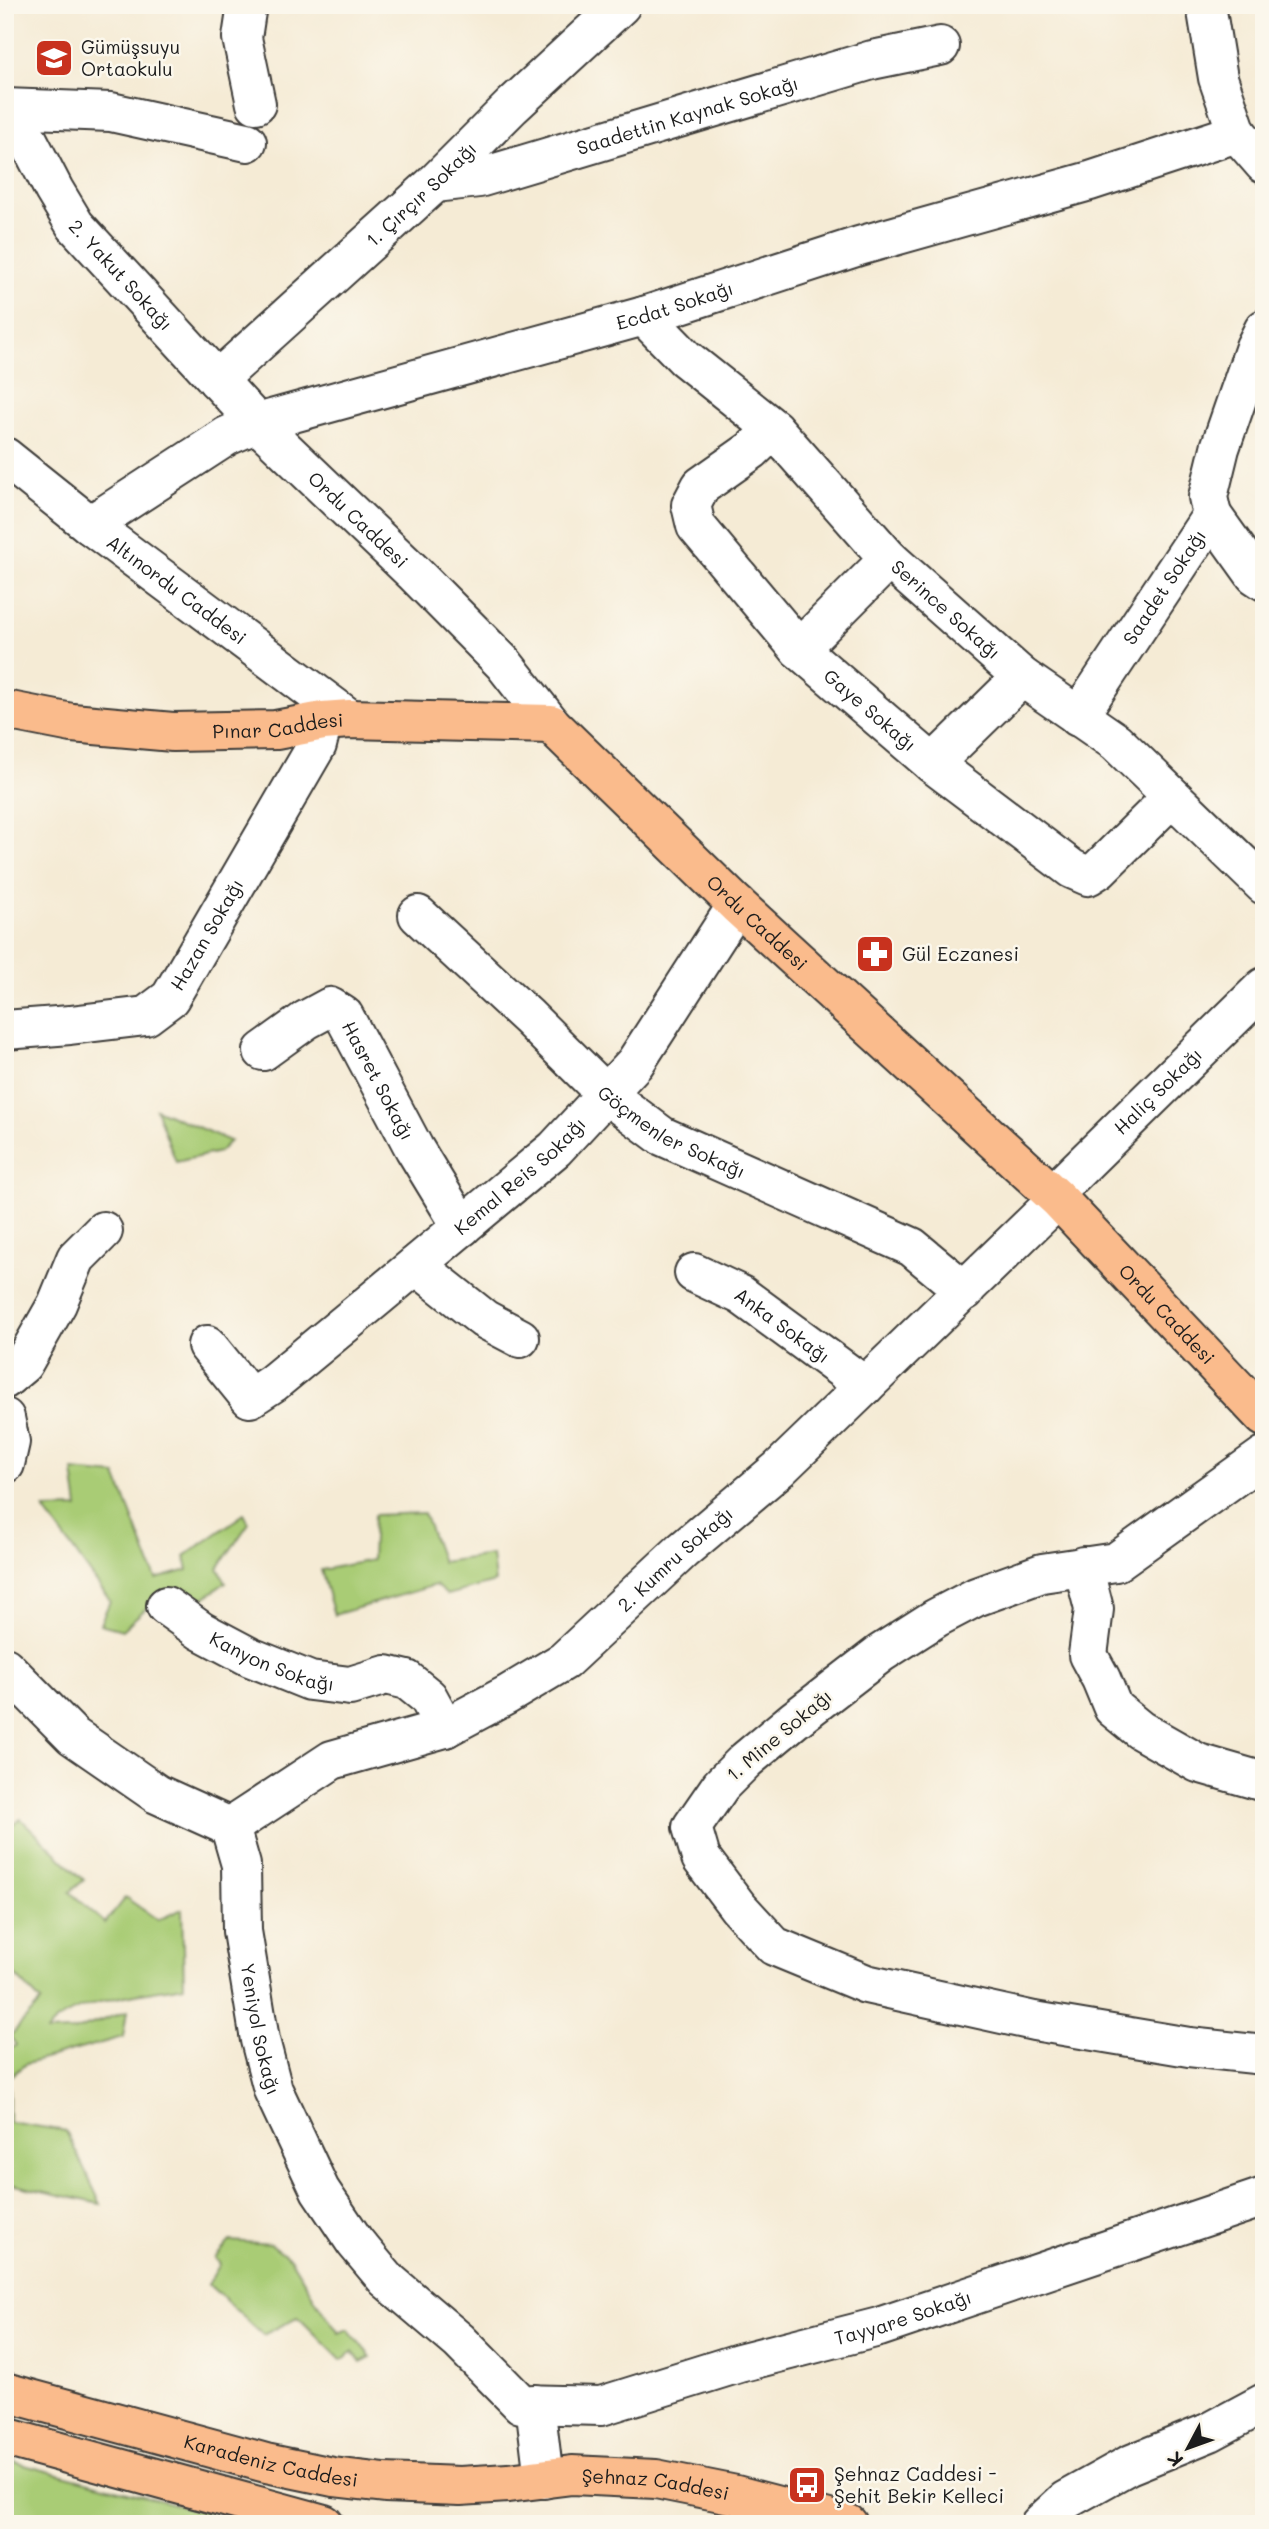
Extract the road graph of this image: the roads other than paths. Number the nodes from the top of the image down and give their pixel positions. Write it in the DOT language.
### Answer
graph roads {
  1 [pos="247,5"];
  2 [pos="621,5"];
  3 [pos="1206,5"];
  4 [pos="940,46"];
  5 [pos="256,104"];
  6 [pos="9,108"];
  7 [pos="1237,133"];
  8 [pos="247,142"];
  9 [pos="1264,164"];
  10 [pos="435,183"];
  11 [pos="644,316"];
  12 [pos="1264,329"];
  13 [pos="217,380"];
  14 [pos="257,422"];
  15 [pos="774,429"];
  16 [pos="5,457"];
  17 [pos="1212,515"];
  18 [pos="90,525"];
  19 [pos="889,559"];
  20 [pos="1264,581"];
  21 [pos="799,649"];
  22 [pos="1021,677"];
  23 [pos="5,710"];
  24 [pos="1079,717"];
  25 [pos="336,720"];
  26 [pos="551,724"];
  27 [pos="933,764"];
  28 [pos="1172,797"];
  29 [pos="1264,885"];
  30 [pos="737,905"];
  31 [pos="418,915"];
  32 [pos="1264,987"];
  33 [pos="5,1030"];
  34 [pos="263,1051"];
  35 [pos="607,1095"];
  36 [pos="1056,1197"];
  37 [pos="462,1227"];
  38 [pos="103,1231"];
  39 [pos="416,1265"];
  40 [pos="694,1273"];
  41 [pos="965,1291"];
  42 [pos="520,1338"];
  43 [pos="207,1345"];
  44 [pos="5,1379"];
  45 [pos="865,1386"];
  46 [pos="1264,1417"];
  47 [pos="5,1418"];
  48 [pos="1264,1456"];
  49 [pos="5,1464"];
  50 [pos="1083,1566"];
  51 [pos="166,1606"];
  52 [pos="5,1667"];
  53 [pos="445,1728"];
  54 [pos="1264,1783"];
  55 [pos="230,1826"];
  56 [pos="1264,2055"];
  57 [pos="1264,2197"];
  58 [pos="5,2392"];
  59 [pos="1264,2403"];
  60 [pos="535,2404"];
  61 [pos="5,2437"];
  62 [pos="544,2479"];
  63 [pos="324,2524"];
  64 [pos="848,2524"];
  65 [pos="1041,2524"];
  1 -- 5 [label="street"];
  2 -- 10 [label="street, 1. Çırçır Sokağı"];
  3 -- 7 [label="street"];
  4 -- 10 [label="street, Saadettin Kaynak Sokağı"];
  6 -- 8 [label="street"];
  6 -- 13 [label="street, 2. Yakut Sokağı"];
  7 -- 9 [label="street"];
  7 -- 11 [label="street, Ecdat Sokağı"];
  10 -- 13 [label="street, 1. Çırçır Sokağı"];
  11 -- 14 [label="street, Ecdat Sokağı"];
  11 -- 15 [label="street, Serince Sokağı"];
  12 -- 17 [label="street, Saadet Sokağı"];
  13 -- 14 [label="street, 2. Yakut Sokağı"];
  14 -- 18 [label="street, Ecdat Sokağı"];
  14 -- 26 [label="street, Ordu Caddesi"];
  15 -- 19 [label="street, Serince Sokağı"];
  15 -- 21 [label="street, Gaye Sokağı"];
  16 -- 18 [label="street, Altınordu Caddesi"];
  17 -- 20 [label="street"];
  17 -- 24 [label="street, Saadet Sokağı"];
  18 -- 25 [label="street, Altınordu Caddesi"];
  19 -- 21 [label="street"];
  19 -- 22 [label="street, Serince Sokağı"];
  21 -- 27 [label="street, Gaye Sokağı"];
  22 -- 24 [label="street, Serince Sokağı"];
  22 -- 27 [label="street"];
  23 -- 25 [label="main road, Pınar Caddesi"];
  24 -- 28 [label="street, Serince Sokağı"];
  25 -- 26 [label="main road, Pınar Caddesi"];
  25 -- 33 [label="street, Hazan Sokağı"];
  26 -- 30 [label="main road, Ordu Caddesi"];
  27 -- 28 [label="street, Gaye Sokağı"];
  28 -- 29 [label="street, Serince Sokağı"];
  30 -- 35 [label="street, Kemal Reis Sokağı"];
  30 -- 36 [label="main road, Ordu Caddesi"];
  31 -- 35 [label="street, Göçmenler Sokağı"];
  32 -- 36 [label="street, Haliç Sokağı"];
  34 -- 37 [label="street, Hasret Sokağı"];
  35 -- 37 [label="street, Kemal Reis Sokağı"];
  35 -- 41 [label="street, Göçmenler Sokağı"];
  36 -- 41 [label="street, 2. Kumru Sokağı"];
  36 -- 46 [label="main road, Ordu Caddesi"];
  37 -- 39 [label="street, Kemal Reis Sokağı"];
  38 -- 44 [label="street"];
  39 -- 42 [label="street"];
  39 -- 43 [label="street, Kemal Reis Sokağı"];
  40 -- 45 [label="street, Anka Sokağı"];
  41 -- 45 [label="street, 2. Kumru Sokağı"];
  45 -- 53 [label="street, 2. Kumru Sokağı"];
  47 -- 49 [label="street"];
  48 -- 50 [label="street, 1. Mine Sokağı"];
  50 -- 54 [label="street"];
  50 -- 56 [label="street, 1. Mine Sokağı"];
  51 -- 53 [label="street, Kanyon Sokağı"];
  52 -- 55 [label="street"];
  53 -- 55 [label="street, 2. Kumru Sokağı"];
  55 -- 60 [label="street, Yeniyol Sokağı"];
  57 -- 60 [label="street, Tayyare Sokağı"];
  58 -- 62 [label="main road, Karadeniz Caddesi"];
  59 -- 65 [label="street"];
  60 -- 62 [label="street"];
  61 -- 63 [label="main road"];
  62 -- 64 [label="main road, Şehnaz Caddesi"];
}
